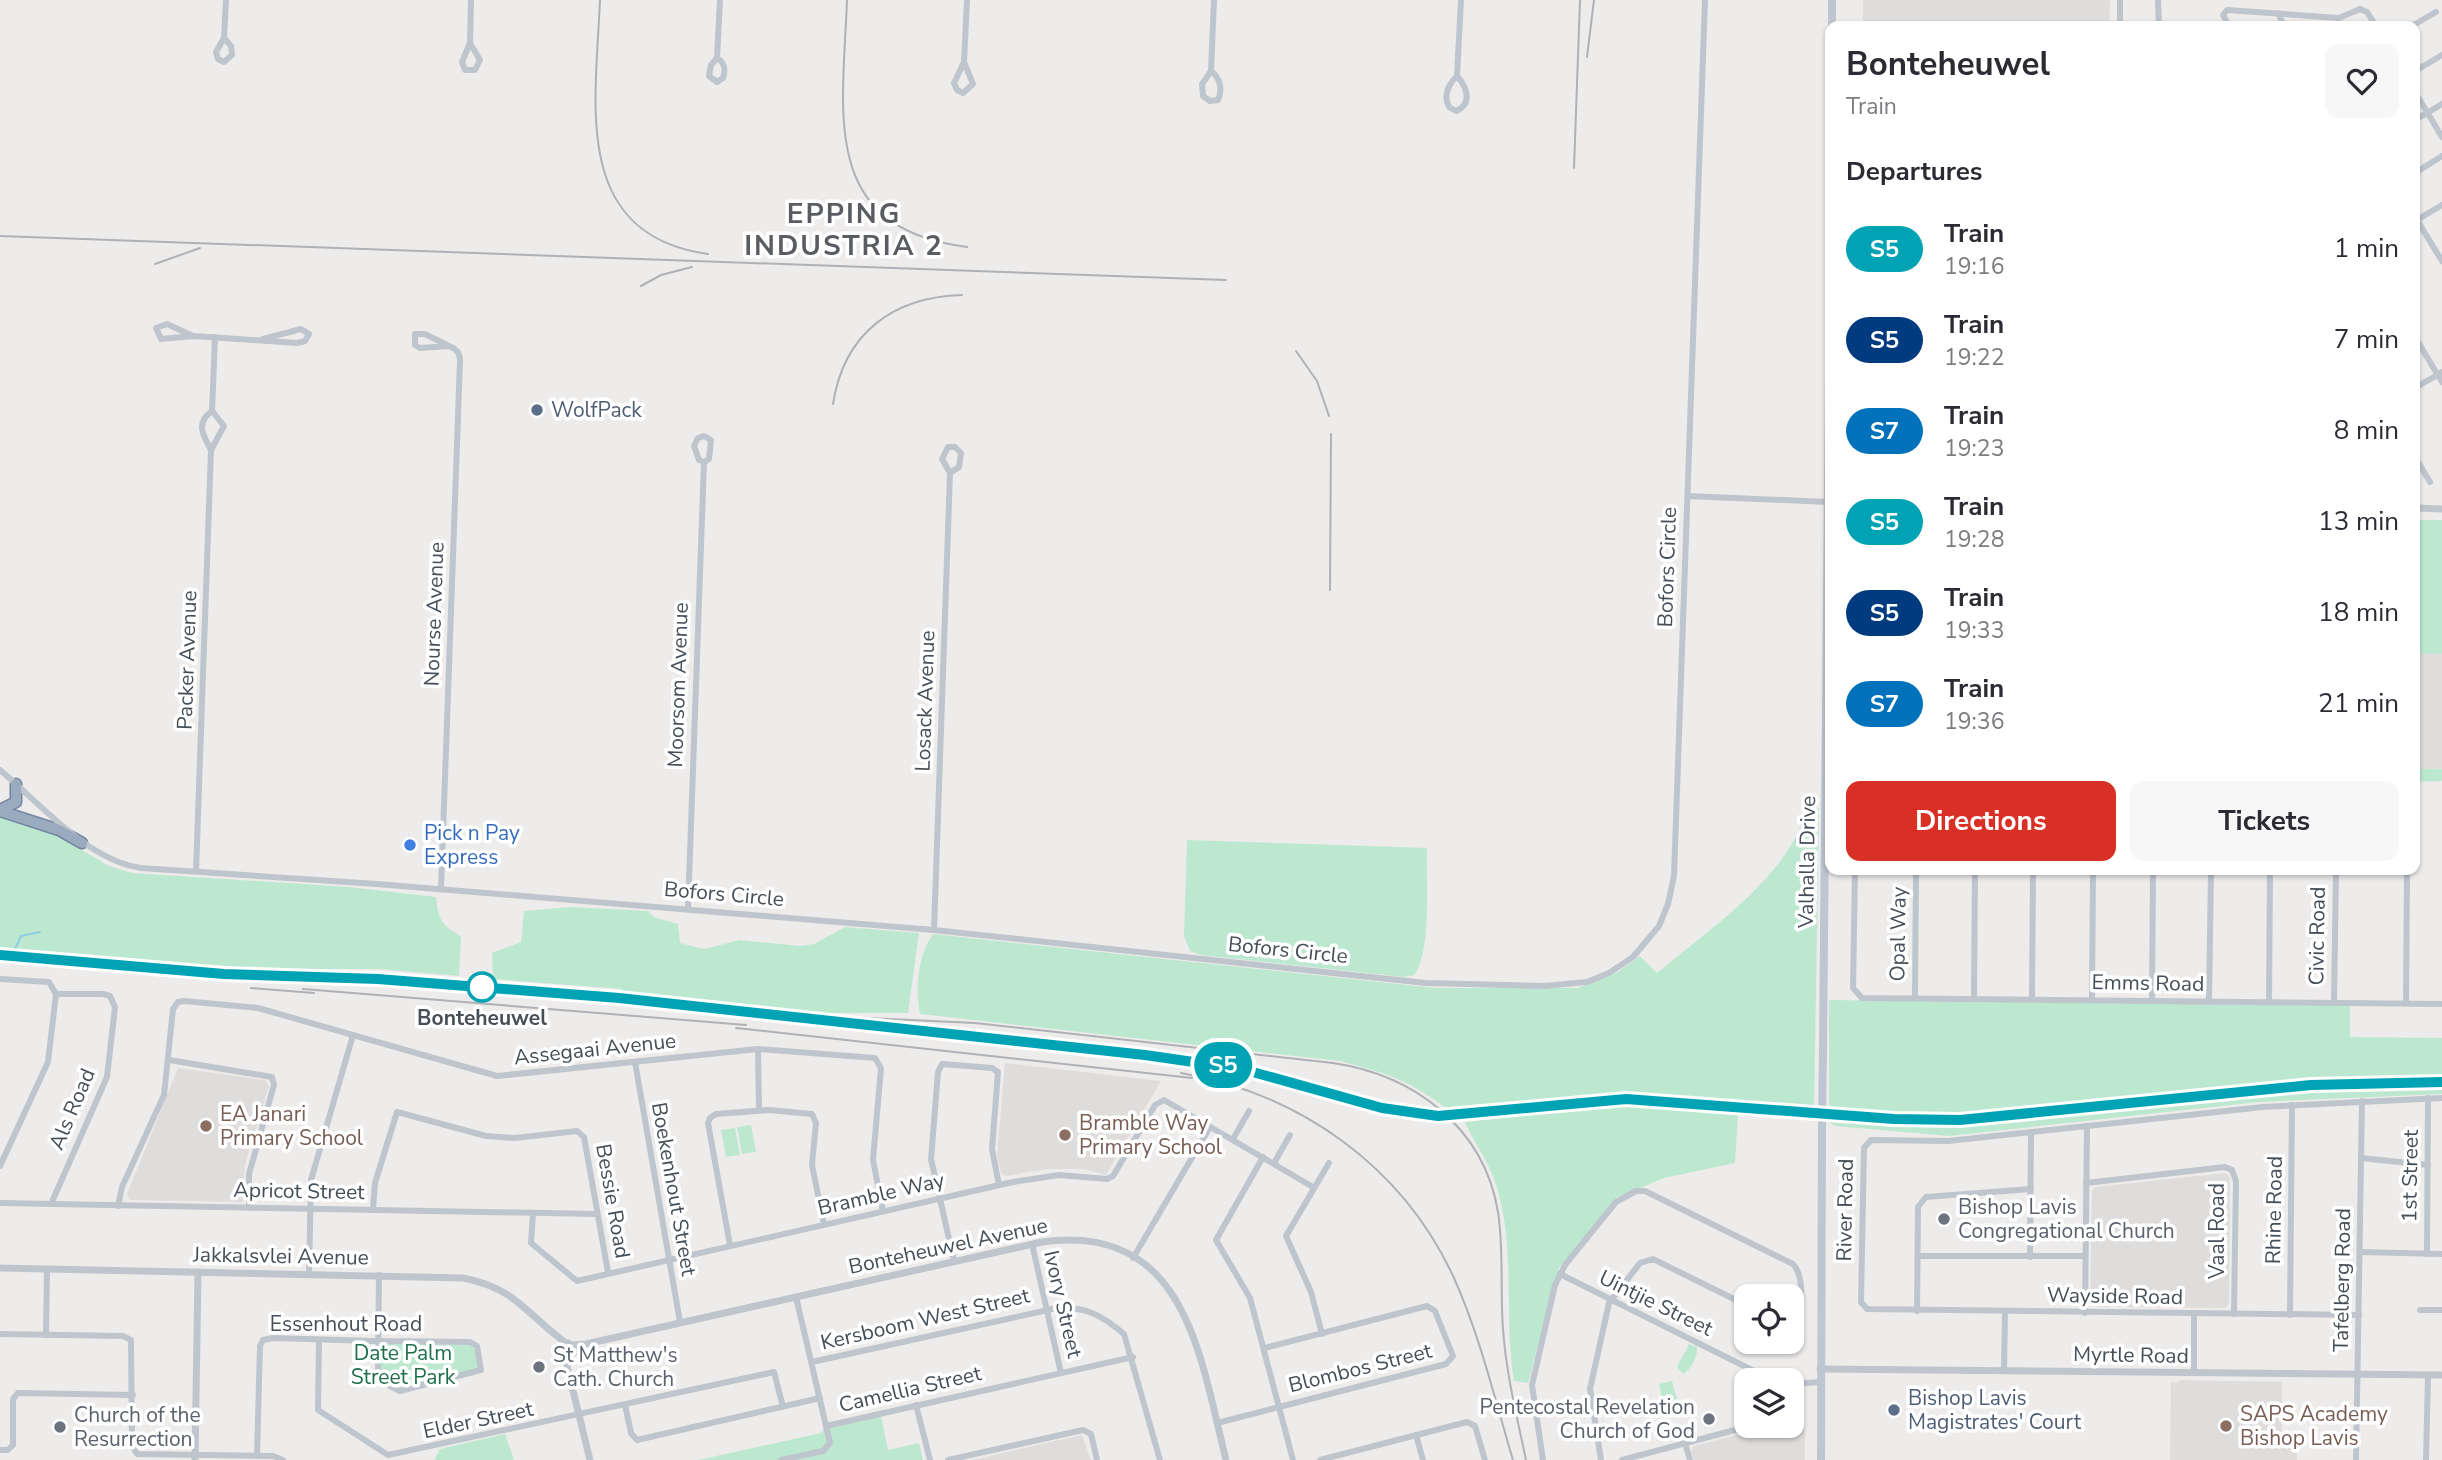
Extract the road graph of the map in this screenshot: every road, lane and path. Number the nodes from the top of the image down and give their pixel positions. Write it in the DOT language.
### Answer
graph roads {
  1 [pos="226,0"];
  2 [pos="471,0"];
  3 [pos="720,0"];
  4 [pos="967,0"];
  5 [pos="1213,0"];
  6 [pos="1461,0"];
  7 [pos="1705,0"];
  8 [pos="1832,0"];
  9 [pos="2120,0"];
  10 [pos="2158,0"];
  11 [pos="2436,12"];
  12 [pos="2278,13"];
  13 [pos="1832,21"];
  14 [pos="2120,21"];
  15 [pos="2159,21"];
  16 [pos="2226,21"];
  17 [pos="2282,21"];
  18 [pos="2372,21"];
  19 [pos="2420,21"];
  20 [pos="224,38"];
  21 [pos="470,43"];
  22 [pos="2442,55"];
  23 [pos="717,58"];
  24 [pos="964,62"];
  25 [pos="2420,68"];
  26 [pos="1211,71"];
  27 [pos="1457,76"];
  28 [pos="2420,101"];
  29 [pos="2442,104"];
  30 [pos="2427,113"];
  31 [pos="2420,117"];
  32 [pos="2442,137"];
  33 [pos="2442,156"];
  34 [pos="2420,170"];
  35 [pos="2442,205"];
  36 [pos="2420,218"];
  37 [pos="2420,226"];
  38 [pos="2442,261"];
  39 [pos="193,337"];
  40 [pos="215,337"];
  41 [pos="263,340"];
  42 [pos="2420,344"];
  43 [pos="449,346"];
  44 [pos="2440,373"];
  45 [pos="2442,382"];
  46 [pos="2420,385"];
  47 [pos="212,411"];
  48 [pos="211,450"];
  49 [pos="704,462"];
  50 [pos="2420,465"];
  51 [pos="950,473"];
  52 [pos="2430,481"];
  53 [pos="1688,496"];
  54 [pos="1825,502"];
  55 [pos="2420,508"];
  56 [pos="2442,509"];
  57 [pos="0,770"];
  58 [pos="16,784"];
  59 [pos="0,811"];
  60 [pos="82,843"];
  61 [pos="1825,868"];
  62 [pos="196,872"];
  63 [pos="1855,875"];
  64 [pos="1916,875"];
  65 [pos="1975,875"];
  66 [pos="2033,875"];
  67 [pos="2093,875"];
  68 [pos="2153,875"];
  69 [pos="2211,875"];
  70 [pos="2270,875"];
  71 [pos="2336,875"];
  72 [pos="2407,875"];
  73 [pos="441,889"];
  74 [pos="688,909"];
  75 [pos="934,930"];
  76 [pos="0,979"];
  77 [pos="56,994"];
  78 [pos="1915,998"];
  79 [pos="1974,999"];
  80 [pos="2032,1000"];
  81 [pos="2092,1000"];
  82 [pos="2152,1001"];
  83 [pos="2209,1001"];
  84 [pos="2269,1002"];
  85 [pos="2334,1003"];
  86 [pos="2406,1003"];
  87 [pos="2442,1004"];
  88 [pos="353,1035"];
  89 [pos="758,1049"];
  90 [pos="169,1060"];
  91 [pos="635,1062"];
  92 [pos="2428,1098"];
  93 [pos="2442,1098"];
  94 [pos="2362,1101"];
  95 [pos="2292,1105"];
  96 [pos="759,1110"];
  97 [pos="1249,1111"];
  98 [pos="2087,1126"];
  99 [pos="1210,1127"];
  100 [pos="2031,1132"];
  101 [pos="1290,1135"];
  102 [pos="1233,1139"];
  103 [pos="1262,1157"];
  104 [pos="2361,1158"];
  105 [pos="1274,1163"];
  106 [pos="1329,1163"];
  107 [pos="2428,1164"];
  108 [pos="0,1166"];
  109 [pos="2086,1183"];
  110 [pos="999,1185"];
  111 [pos="1313,1187"];
  112 [pos="2031,1189"];
  113 [pos="940,1198"];
  114 [pos="0,1203"];
  115 [pos="51,1204"];
  116 [pos="118,1206"];
  117 [pos="249,1208"];
  118 [pos="310,1209"];
  119 [pos="373,1209"];
  120 [pos="883,1211"];
  121 [pos="533,1213"];
  122 [pos="597,1214"];
  123 [pos="824,1224"];
  124 [pos="1032,1244"];
  125 [pos="730,1245"];
  126 [pos="2360,1252"];
  127 [pos="2427,1254"];
  128 [pos="2442,1254"];
  129 [pos="1918,1256"];
  130 [pos="2030,1256"];
  131 [pos="2085,1256"];
  132 [pos="1133,1258"];
  133 [pos="668,1259"];
  134 [pos="954,1261"];
  135 [pos="0,1268"];
  136 [pos="47,1269"];
  137 [pos="198,1272"];
  138 [pos="608,1272"];
  139 [pos="309,1274"];
  140 [pos="1560,1274"];
  141 [pos="379,1275"];
  142 [pos="1800,1284"];
  143 [pos="796,1297"];
  144 [pos="1734,1299"];
  145 [pos="1611,1300"];
  146 [pos="1047,1310"];
  147 [pos="1870,1310"];
  148 [pos="2420,1310"];
  149 [pos="2442,1310"];
  150 [pos="1917,1311"];
  151 [pos="2005,1312"];
  152 [pos="2085,1313"];
  153 [pos="2194,1314"];
  154 [pos="2234,1314"];
  155 [pos="2290,1315"];
  156 [pos="2360,1315"];
  157 [pos="680,1322"];
  158 [pos="0,1334"];
  159 [pos="1322,1334"];
  160 [pos="46,1335"];
  161 [pos="318,1340"];
  162 [pos="378,1341"];
  163 [pos="1265,1348"];
  164 [pos="568,1350"];
  165 [pos="1133,1357"];
  166 [pos="812,1362"];
  167 [pos="1748,1368"];
  168 [pos="1821,1369"];
  169 [pos="2004,1371"];
  170 [pos="1060,1373"];
  171 [pos="2194,1373"];
  172 [pos="2358,1376"];
  173 [pos="2427,1376"];
  174 [pos="2442,1376"];
  175 [pos="1820,1382"];
  176 [pos="1804,1383"];
  177 [pos="133,1395"];
  178 [pos="820,1398"];
  179 [pos="625,1405"];
  180 [pos="916,1405"];
  181 [pos="783,1407"];
  182 [pos="1280,1407"];
  183 [pos="580,1415"];
  184 [pos="1217,1423"];
  185 [pos="826,1426"];
  186 [pos="1734,1430"];
  187 [pos="1416,1435"];
  188 [pos="1685,1443"];
  189 [pos="0,1450"];
  190 [pos="257,1455"];
  191 [pos="195,1458"];
  192 [pos="283,1460"];
  193 [pos="590,1460"];
  194 [pos="782,1460"];
  195 [pos="930,1460"];
  196 [pos="948,1460"];
  197 [pos="1097,1460"];
  198 [pos="1160,1460"];
  199 [pos="1226,1460"];
  200 [pos="1293,1460"];
  201 [pos="1320,1460"];
  202 [pos="1423,1460"];
  203 [pos="1485,1460"];
  204 [pos="1543,1460"];
  205 [pos="1601,1460"];
  206 [pos="1622,1460"];
  207 [pos="1690,1460"];
  208 [pos="1821,1460"];
  209 [pos="2356,1460"];
  210 [pos="2426,1460"];
  1 -- 20 [label="street"];
  2 -- 21 [label="street"];
  3 -- 23 [label="street"];
  4 -- 24 [label="street"];
  5 -- 26 [label="street"];
  6 -- 27 [label="street"];
  7 -- 53 [label="street, Bofors Circle"];
  8 -- 13 [label="main road"];
  9 -- 14 [label="street"];
  10 -- 15 [label="street"];
  11 -- 19 [label="street"];
  12 -- 16 [label="street"];
  12 -- 17 [label="street"];
  12 -- 18 [label="street"];
  22 -- 25 [label="street"];
  26 -- 26 [label="street"];
  27 -- 27 [label="street"];
  28 -- 30 [label="street"];
  29 -- 30 [label="street"];
  30 -- 31 [label="street"];
  30 -- 32 [label="street"];
  33 -- 34 [label="street"];
  35 -- 36 [label="street"];
  37 -- 38 [label="street"];
  39 -- 39 [label="street"];
  39 -- 40 [label="street"];
  40 -- 41 [label="street"];
  40 -- 47 [label="street, Packer Avenue"];
  41 -- 41 [label="street"];
  42 -- 44 [label="street"];
  43 -- 43 [label="street"];
  43 -- 73 [label="street, Nourse Avenue"];
  44 -- 45 [label="street"];
  44 -- 46 [label="street"];
  47 -- 48 [label="street, Packer Avenue"];
  47 -- 48 [label="street, Packer Avenue"];
  48 -- 62 [label="street, Packer Avenue"];
  49 -- 74 [label="street, Moorsom Avenue"];
  50 -- 52 [label="street"];
  51 -- 75 [label="street, Losack Avenue"];
  53 -- 54 [label="street"];
  53 -- 75 [label="street, Bofors Circle"];
  55 -- 56 [label="street"];
  57 -- 58 [label="street, Bofors Circle"];
  58 -- 59 [label="highway"];
  58 -- 60 [label="street, Bofors Circle"];
  59 -- 60 [label="highway"];
  60 -- 62 [label="street, Bofors Circle"];
  61 -- 168 [label="main road, Valhalla Drive, bridge"];
  62 -- 73 [label="street, Bofors Circle"];
  63 -- 78 [label="street, Emms Road"];
  64 -- 78 [label="street, Opal Way"];
  65 -- 79 [label="street"];
  66 -- 80 [label="street"];
  67 -- 81 [label="street"];
  68 -- 82 [label="street"];
  69 -- 83 [label="street"];
  70 -- 84 [label="street"];
  71 -- 85 [label="street, Civic Road"];
  72 -- 86 [label="street"];
  73 -- 74 [label="street, Bofors Circle"];
  74 -- 75 [label="street, Bofors Circle"];
  76 -- 77 [label="street, Als Road"];
  77 -- 108 [label="street, Als Road"];
  77 -- 115 [label="street, Als Road"];
  78 -- 79 [label="street, Emms Road"];
  79 -- 80 [label="street, Emms Road"];
  80 -- 81 [label="street, Emms Road"];
  81 -- 82 [label="street, Emms Road"];
  82 -- 83 [label="street, Emms Road"];
  83 -- 84 [label="street, Emms Road"];
  84 -- 85 [label="street, Emms Road"];
  85 -- 86 [label="street, Emms Road"];
  86 -- 87 [label="street, Emms Road"];
  88 -- 90 [label="street, Assegaai Avenue"];
  88 -- 91 [label="street, Assegaai Avenue"];
  88 -- 118 [label="street"];
  89 -- 91 [label="street, Assegaai Avenue"];
  89 -- 96 [label="street"];
  89 -- 120 [label="street, Assegaai Avenue"];
  90 -- 116 [label="street, Assegaai Avenue"];
  90 -- 117 [label="street"];
  91 -- 133 [label="street, Boekenhout Street"];
  92 -- 93 [label="street, River Road"];
  92 -- 94 [label="street, River Road"];
  92 -- 107 [label="street, 1st Street"];
  94 -- 95 [label="street, River Road"];
  94 -- 104 [label="street, Tafelberg Road"];
  95 -- 98 [label="street, River Road"];
  95 -- 155 [label="street, Rhine Road"];
  96 -- 123 [label="street"];
  96 -- 125 [label="street"];
  97 -- 102 [label="street"];
  98 -- 100 [label="street, River Road"];
  98 -- 109 [label="street"];
  99 -- 102 [label="street, Bramble Way"];
  99 -- 110 [label="street, Bramble Way"];
  99 -- 132 [label="street"];
  100 -- 112 [label="street"];
  100 -- 147 [label="street, River Road"];
  101 -- 105 [label="street"];
  102 -- 103 [label="street, Bramble Way"];
  103 -- 105 [label="street, Bramble Way"];
  103 -- 163 [label="street"];
  104 -- 107 [label="street"];
  104 -- 126 [label="street, Tafelberg Road"];
  105 -- 111 [label="street, Bramble Way"];
  106 -- 111 [label="street"];
  107 -- 127 [label="street, 1st Street"];
  109 -- 131 [label="street"];
  109 -- 154 [label="street, Vaal Road"];
  110 -- 113 [label="street, Bramble Way"];
  110 -- 113 [label="street"];
  111 -- 159 [label="street"];
  112 -- 129 [label="street"];
  112 -- 130 [label="street"];
  113 -- 120 [label="street, Bramble Way"];
  113 -- 134 [label="street"];
  114 -- 115 [label="street, Apricot Street"];
  115 -- 116 [label="street, Apricot Street"];
  116 -- 117 [label="street, Apricot Street"];
  117 -- 118 [label="street, Apricot Street"];
  118 -- 119 [label="street, Apricot Street"];
  118 -- 139 [label="street"];
  119 -- 121 [label="street, Apricot Street"];
  119 -- 122 [label="street, Bessie Road"];
  120 -- 123 [label="street, Bramble Way"];
  121 -- 122 [label="street, Apricot Street"];
  121 -- 138 [label="street, Bramble Way"];
  122 -- 138 [label="street, Bessie Road"];
  123 -- 125 [label="street, Bramble Way"];
  124 -- 132 [label="street, Bonteheuwel Avenue"];
  124 -- 134 [label="street, Bonteheuwel Avenue"];
  124 -- 146 [label="street, Ivory Street"];
  125 -- 133 [label="street, Bramble Way"];
  126 -- 127 [label="street"];
  126 -- 156 [label="street, Tafelberg Road"];
  127 -- 128 [label="street"];
  129 -- 130 [label="street"];
  129 -- 150 [label="street"];
  130 -- 131 [label="street"];
  131 -- 152 [label="street"];
  132 -- 184 [label="street, Bonteheuwel Avenue"];
  133 -- 138 [label="street, Bramble Way"];
  133 -- 157 [label="street, Boekenhout Street"];
  134 -- 143 [label="street, Bonteheuwel Avenue"];
  135 -- 136 [label="street, Jakkalsvlei Avenue"];
  136 -- 137 [label="street, Jakkalsvlei Avenue"];
  136 -- 160 [label="street"];
  137 -- 139 [label="street, Jakkalsvlei Avenue"];
  137 -- 191 [label="street"];
  139 -- 141 [label="street, Jakkalsvlei Avenue"];
  140 -- 142 [label="street"];
  140 -- 145 [label="street, Uintjie Street"];
  140 -- 204 [label="street"];
  141 -- 162 [label="street"];
  141 -- 164 [label="street, Jakkalsvlei Avenue"];
  143 -- 157 [label="street, Bonteheuwel Avenue"];
  143 -- 166 [label="street, Camellia Street"];
  144 -- 145 [label="street"];
  145 -- 167 [label="street, Uintjie Street"];
  145 -- 205 [label="street"];
  146 -- 165 [label="street, Kersboom West Street"];
  146 -- 166 [label="street, Kersboom West Street"];
  146 -- 170 [label="street, Ivory Street"];
  147 -- 150 [label="street, Wayside Road"];
  148 -- 149 [label="street"];
  150 -- 151 [label="street, Wayside Road"];
  151 -- 152 [label="street, Wayside Road"];
  151 -- 169 [label="street"];
  152 -- 153 [label="street, Wayside Road"];
  153 -- 154 [label="street, Wayside Road"];
  153 -- 171 [label="street"];
  154 -- 155 [label="street, Wayside Road"];
  155 -- 156 [label="street, Wayside Road"];
  156 -- 172 [label="street, Tafelberg Road"];
  157 -- 164 [label="street, Bonteheuwel Avenue"];
  158 -- 160 [label="street"];
  159 -- 163 [label="street, Blombos Street"];
  159 -- 182 [label="street, Blombos Street"];
  160 -- 177 [label="street"];
  161 -- 162 [label="street, Essenhout Road"];
  161 -- 183 [label="street, Elder Street"];
  161 -- 190 [label="street, Essenhout Road"];
  162 -- 162 [label="street, Essenhout Road"];
  163 -- 182 [label="street"];
  164 -- 183 [label="street"];
  165 -- 170 [label="street, Camellia Street"];
  165 -- 198 [label="street, Kersboom West Street"];
  166 -- 178 [label="street, Camellia Street"];
  168 -- 169 [label="street, Myrtle Road"];
  168 -- 175 [label="main road, Valhalla Drive"];
  169 -- 171 [label="street, Myrtle Road"];
  170 -- 180 [label="street, Camellia Street"];
  171 -- 172 [label="street, Myrtle Road"];
  172 -- 173 [label="street, Myrtle Road"];
  172 -- 209 [label="street, Tafelberg Road"];
  173 -- 174 [label="street, Myrtle Road"];
  173 -- 210 [label="street"];
  175 -- 176 [label="street"];
  175 -- 208 [label="main road, Valhalla Drive"];
  177 -- 189 [label="street"];
  177 -- 191 [label="street"];
  178 -- 181 [label="street"];
  178 -- 185 [label="street, Camellia Street"];
  179 -- 181 [label="street"];
  179 -- 181 [label="street, Elder Street"];
  179 -- 183 [label="street, Elder Street"];
  180 -- 185 [label="street, Camellia Street"];
  180 -- 195 [label="street"];
  182 -- 184 [label="street, Blombos Street"];
  182 -- 200 [label="street"];
  183 -- 193 [label="street"];
  184 -- 199 [label="street, Bonteheuwel Avenue"];
  185 -- 194 [label="street"];
  186 -- 188 [label="street"];
  187 -- 201 [label="street"];
  187 -- 202 [label="street"];
  187 -- 203 [label="street"];
  188 -- 206 [label="street"];
  188 -- 207 [label="street"];
  190 -- 191 [label="street"];
  190 -- 192 [label="street"];
  196 -- 197 [label="street"];
}
